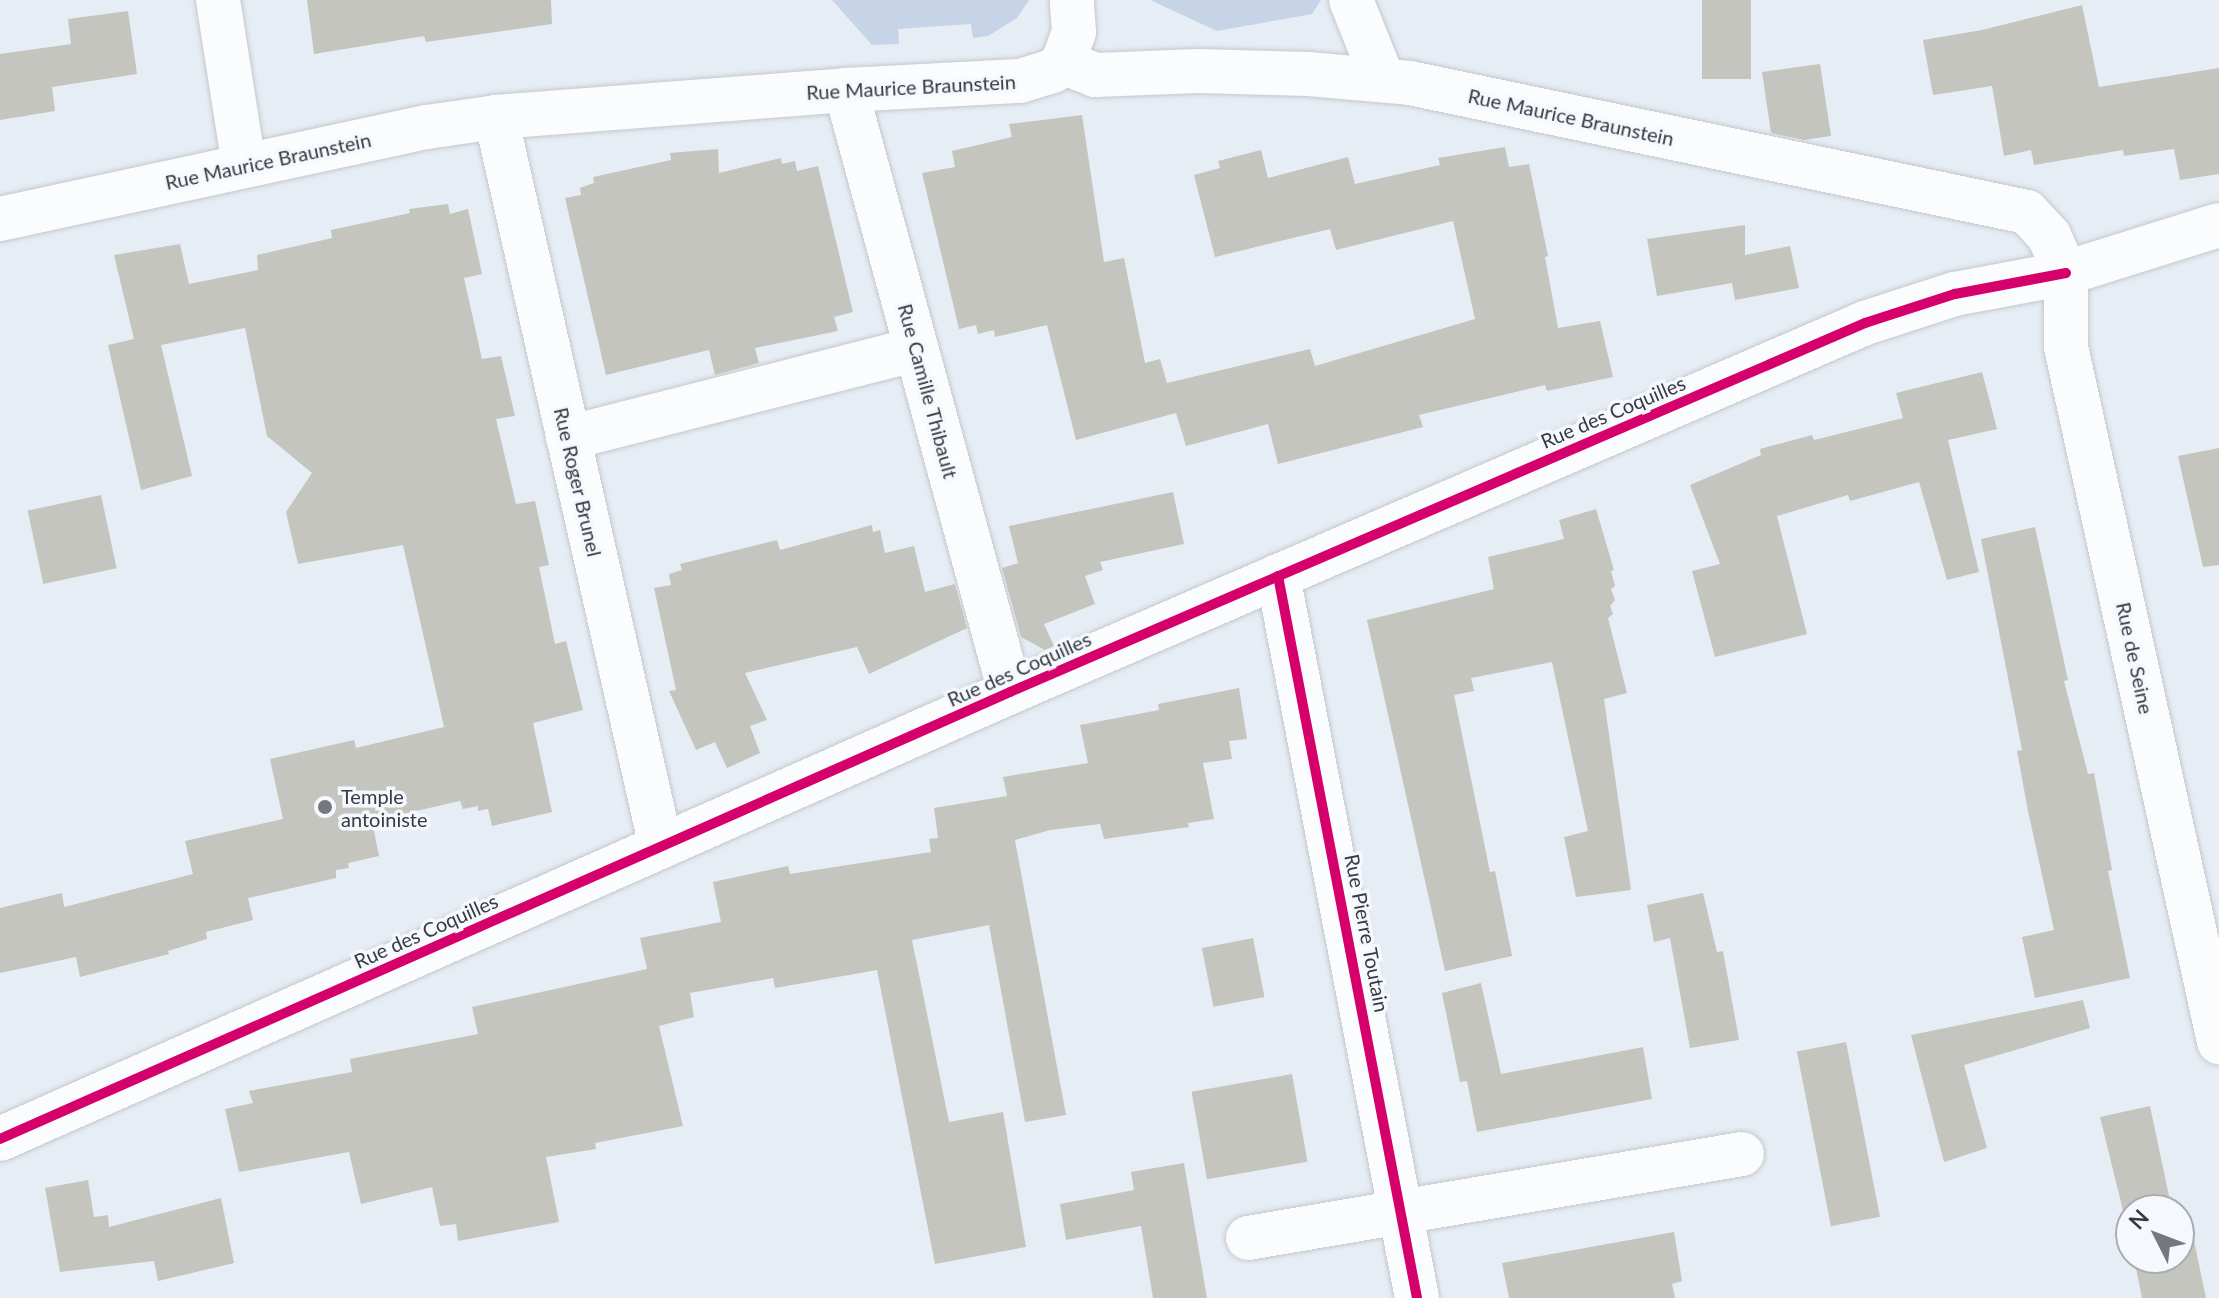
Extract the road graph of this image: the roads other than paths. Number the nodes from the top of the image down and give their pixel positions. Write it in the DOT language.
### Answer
graph roads {
  1 [pos="218,0"];
  2 [pos="1072,0"];
  3 [pos="1351,0"];
  4 [pos="1063,62"];
  5 [pos="1383,80"];
  6 [pos="846,90"];
  7 [pos="496,117"];
  8 [pos="244,166"];
  9 [pos="0,219"];
  10 [pos="2219,225"];
  11 [pos="2066,273"];
  12 [pos="916,349"];
  13 [pos="568,438"];
  14 [pos="1278,576"];
  15 [pos="1010,692"];
  16 [pos="661,847"];
  17 [pos="2219,1042"];
  18 [pos="0,1139"];
  19 [pos="1742,1154"];
  20 [pos="1402,1209"];
  21 [pos="1248,1238"];
  22 [pos="1417,1298"];
  1 -- 8 [label="street"];
  2 -- 4 [label="street"];
  3 -- 5 [label="street"];
  4 -- 5 [label="street, Rue Maurice Braunstein"];
  4 -- 6 [label="street, Rue Maurice Braunstein"];
  5 -- 11 [label="street, Rue Maurice Braunstein"];
  6 -- 7 [label="street, Rue Maurice Braunstein"];
  6 -- 12 [label="street, Rue Camille Thibault"];
  7 -- 8 [label="street, Rue Maurice Braunstein"];
  7 -- 13 [label="street, Rue Roger Brunel"];
  8 -- 9 [label="street, Rue Maurice Braunstein"];
  10 -- 11 [label="street, Rue des Coquilles"];
  11 -- 14 [label="street, Rue des Coquilles"];
  11 -- 17 [label="street, Rue de Seine"];
  12 -- 13 [label="street"];
  12 -- 15 [label="street, Rue Camille Thibault"];
  13 -- 16 [label="street, Rue Roger Brunel"];
  14 -- 15 [label="street, Rue des Coquilles"];
  14 -- 20 [label="street, Rue Pierre Toutain"];
  15 -- 16 [label="street, Rue des Coquilles"];
  16 -- 18 [label="street, Rue des Coquilles"];
  19 -- 20 [label="street"];
  20 -- 21 [label="street"];
  20 -- 22 [label="street, Rue Pierre Toutain"];
}
